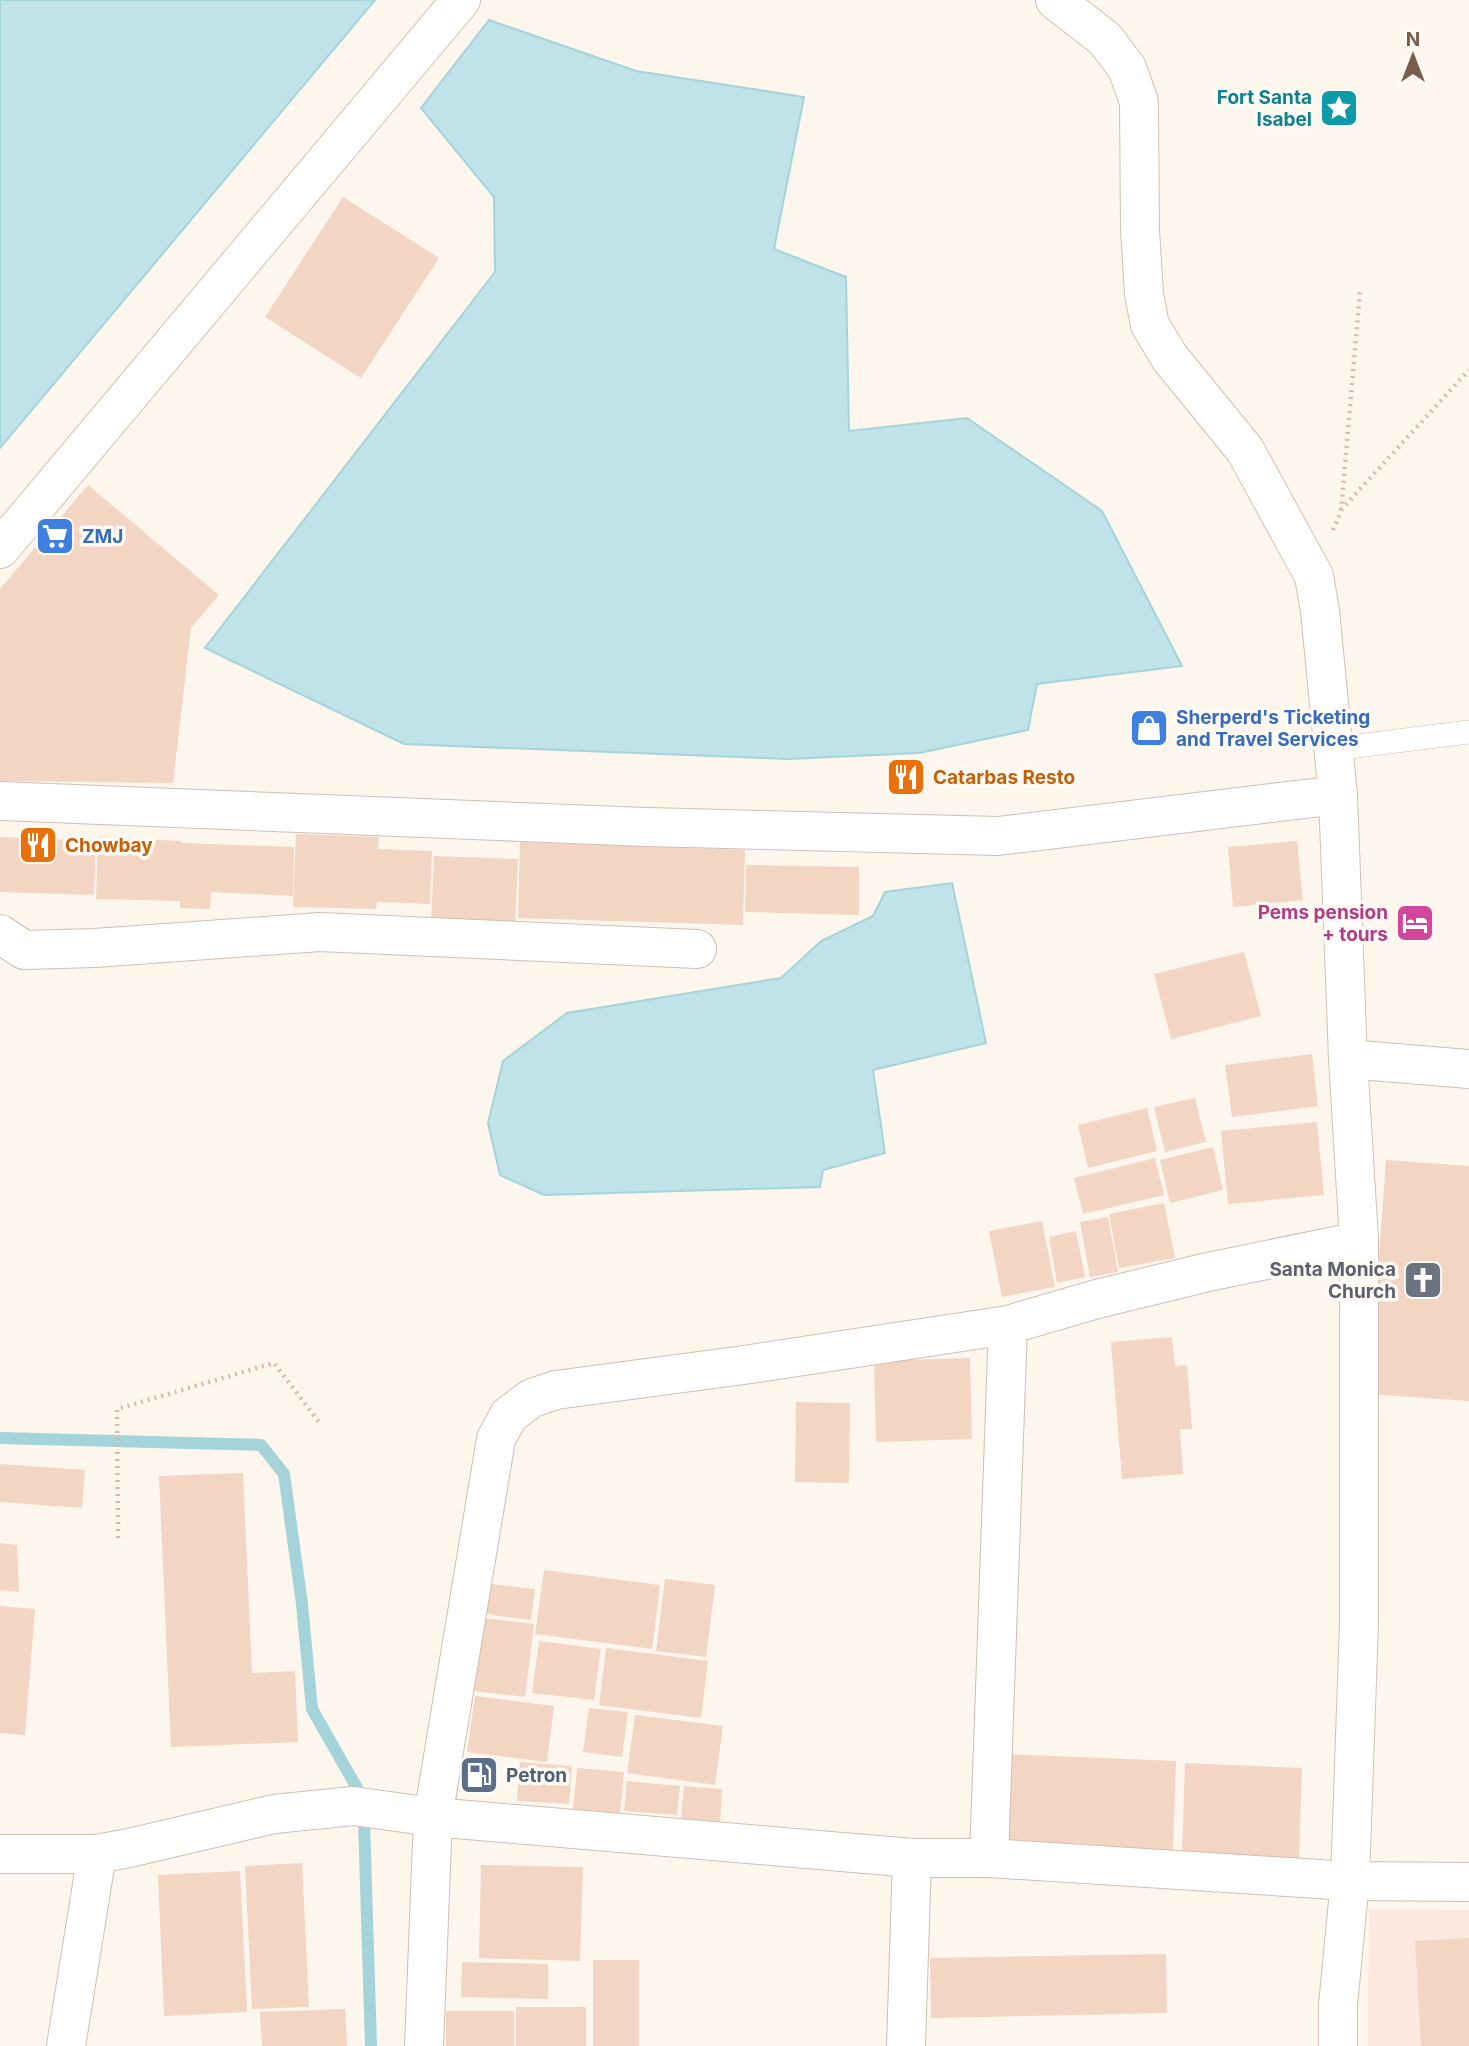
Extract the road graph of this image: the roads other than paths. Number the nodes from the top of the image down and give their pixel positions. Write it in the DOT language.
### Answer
graph roads {
  1 [pos="461,0"];
  2 [pos="1055,0"];
  3 [pos="0,549"];
  4 [pos="1469,732"];
  5 [pos="1334,749"];
  6 [pos="1338,795"];
  7 [pos="0,801"];
  8 [pos="0,934"];
  9 [pos="697,949"];
  10 [pos="1348,1059"];
  11 [pos="1469,1069"];
  12 [pos="1359,1241"];
  13 [pos="1008,1325"];
  14 [pos="433,1817"];
  15 [pos="0,1854"];
  16 [pos="97,1854"];
  17 [pos="912,1858"];
  18 [pos="989,1858"];
  19 [pos="1350,1881"];
  20 [pos="1469,1882"];
  21 [pos="66,2046"];
  22 [pos="424,2046"];
  23 [pos="906,2046"];
  24 [pos="1338,2046"];
  1 -- 3 [label="street"];
  2 -- 5 [label="street"];
  4 -- 5 [label="lane"];
  5 -- 6 [label="street"];
  6 -- 7 [label="street"];
  6 -- 10 [label="street"];
  8 -- 9 [label="street"];
  10 -- 11 [label="street"];
  10 -- 12 [label="street"];
  12 -- 13 [label="street"];
  12 -- 19 [label="street"];
  13 -- 14 [label="street"];
  13 -- 18 [label="street"];
  14 -- 16 [label="street"];
  14 -- 17 [label="street"];
  14 -- 22 [label="street"];
  15 -- 16 [label="street"];
  16 -- 21 [label="street"];
  17 -- 18 [label="street"];
  17 -- 23 [label="street"];
  18 -- 19 [label="street"];
  19 -- 20 [label="street"];
  19 -- 24 [label="street"];
}
